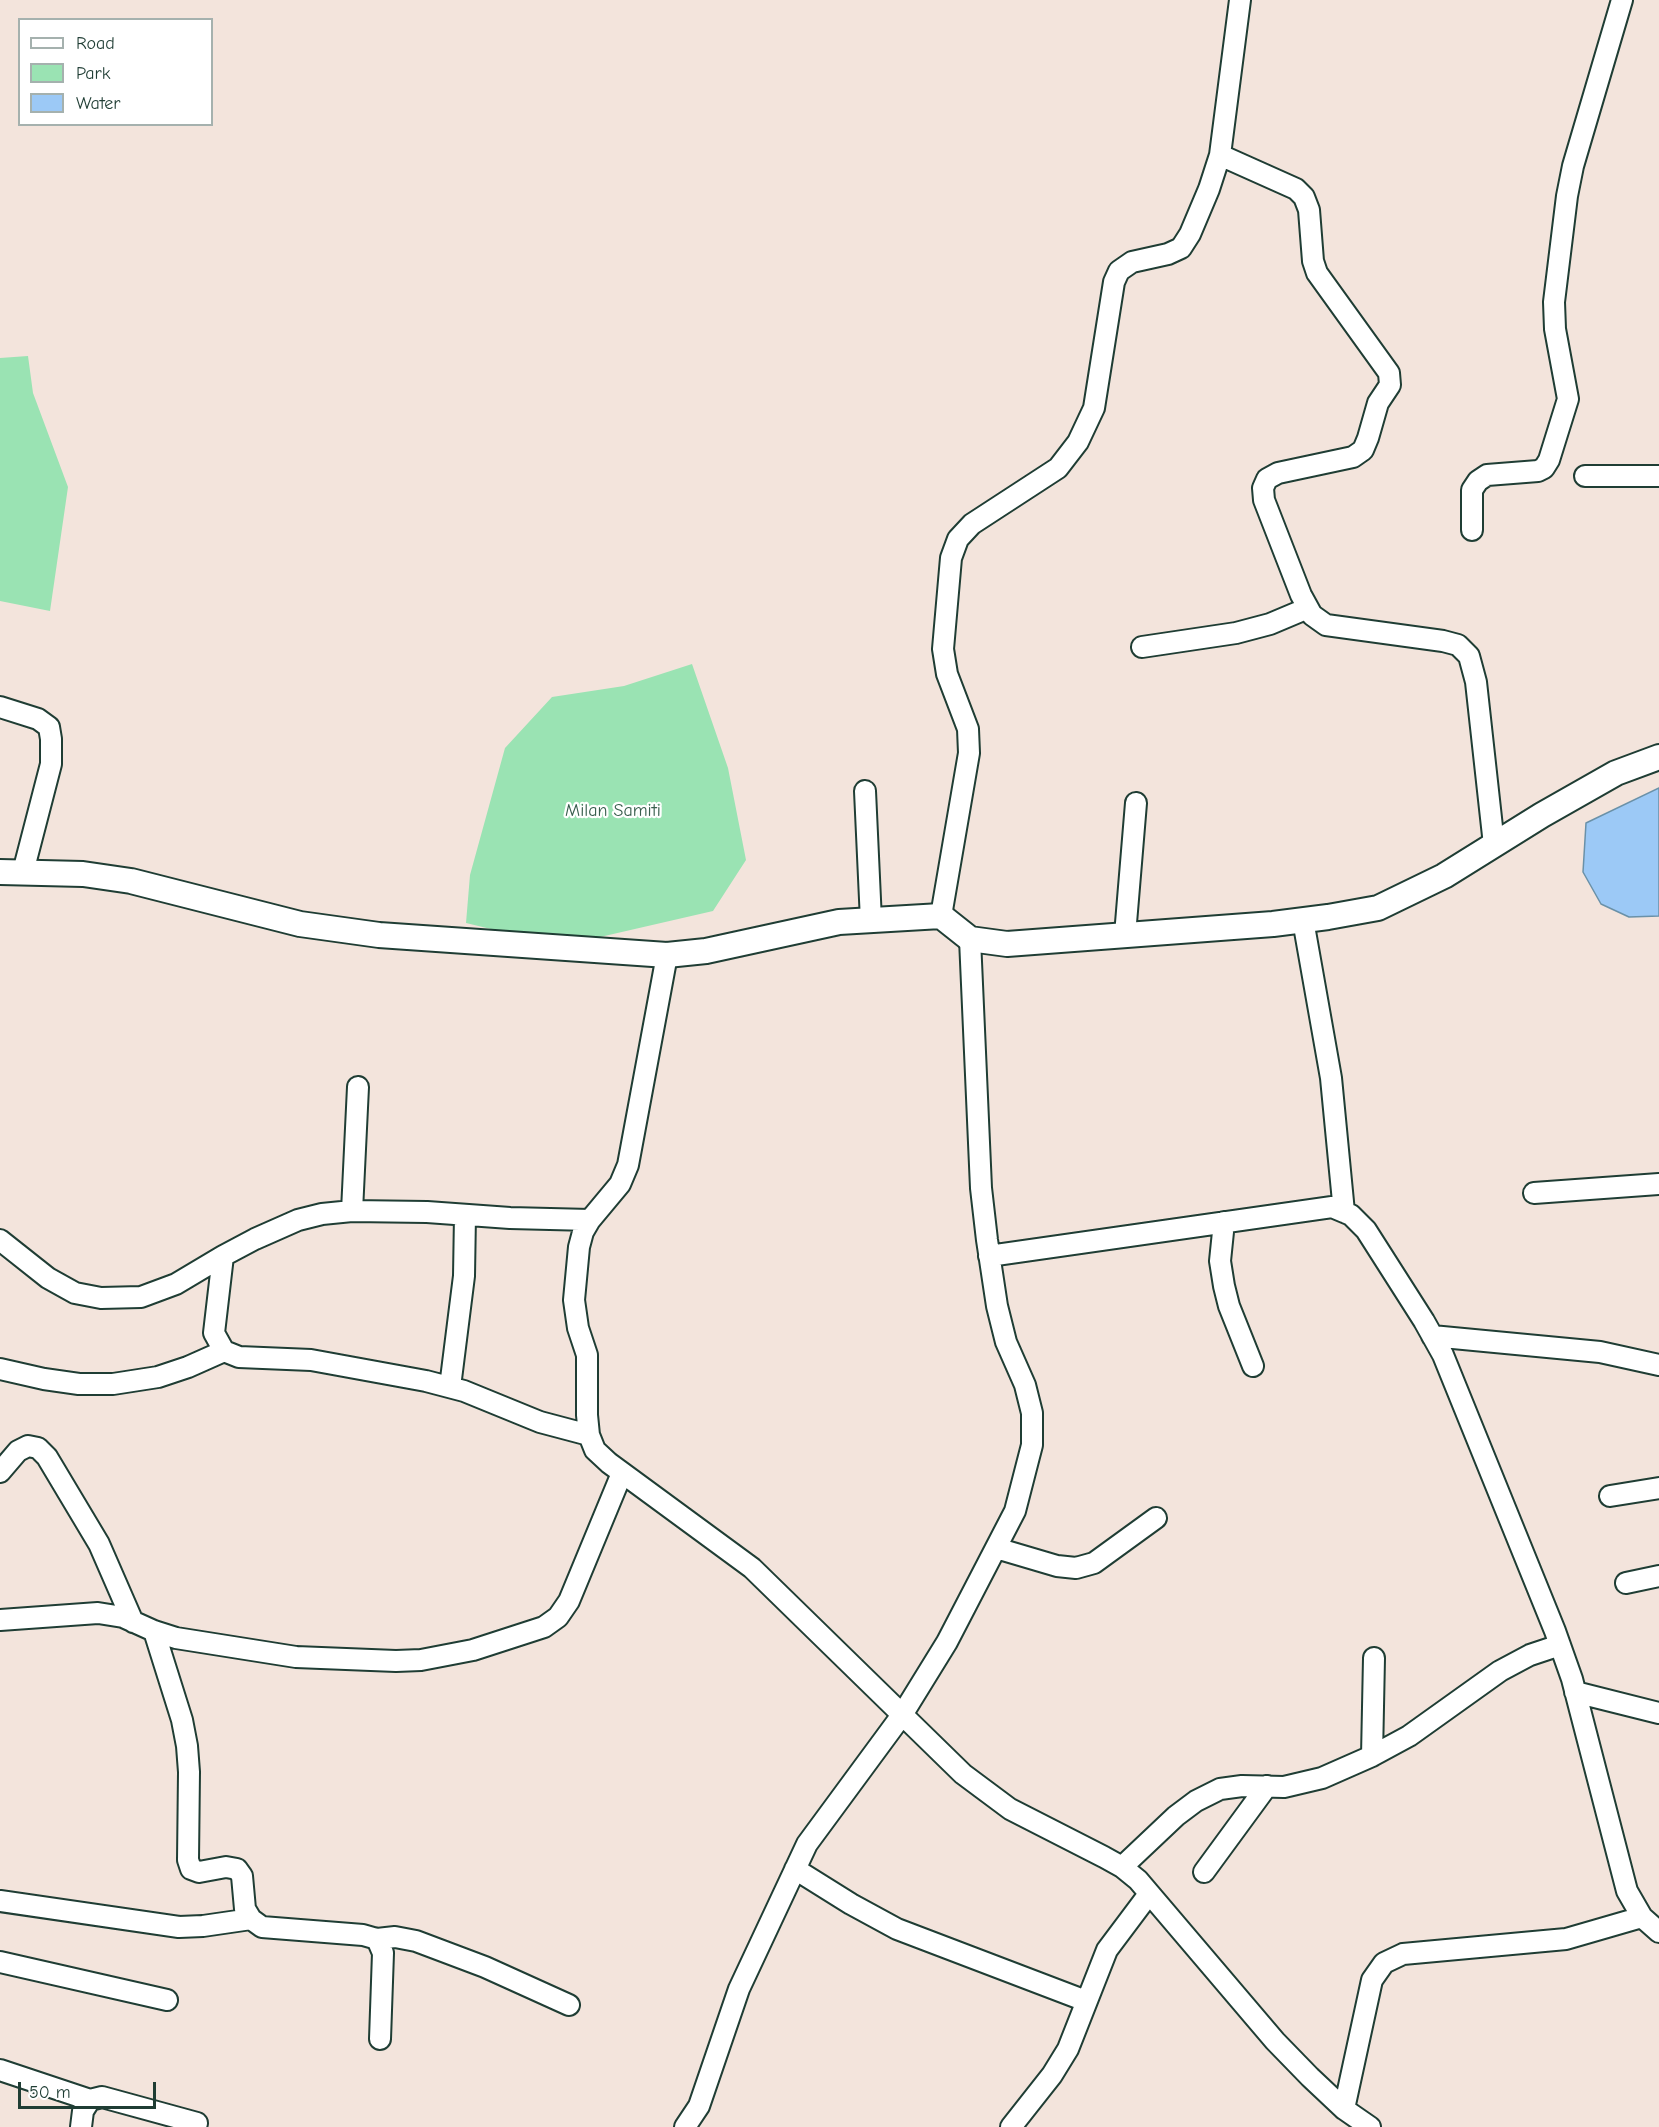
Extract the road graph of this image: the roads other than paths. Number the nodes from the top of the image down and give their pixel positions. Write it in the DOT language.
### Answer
graph roads {
  1 [pos="1240,0"];
  2 [pos="1623,0"];
  3 [pos="1220,155"];
  4 [pos="1585,476"];
  5 [pos="1659,476"];
  6 [pos="1472,530"];
  7 [pos="1308,608"];
  8 [pos="1143,647"];
  9 [pos="0,707"];
  10 [pos="1659,757"];
  11 [pos="865,791"];
  12 [pos="1136,803"];
  13 [pos="1494,845"];
  14 [pos="12,872"];
  15 [pos="941,916"];
  16 [pos="1303,920"];
  17 [pos="871,921"];
  18 [pos="1125,935"];
  19 [pos="970,939"];
  20 [pos="668,955"];
  21 [pos="358,1087"];
  22 [pos="1659,1184"];
  23 [pos="1534,1193"];
  24 [pos="352,1211"];
  25 [pos="1344,1212"];
  26 [pos="465,1215"];
  27 [pos="590,1220"];
  28 [pos="1224,1222"];
  29 [pos="0,1240"];
  30 [pos="223,1256"];
  31 [pos="989,1256"];
  32 [pos="1432,1336"];
  33 [pos="224,1351"];
  34 [pos="1659,1365"];
  35 [pos="1253,1366"];
  36 [pos="0,1369"];
  37 [pos="450,1387"];
  38 [pos="589,1435"];
  39 [pos="0,1472"];
  40 [pos="622,1473"];
  41 [pos="1659,1488"];
  42 [pos="1610,1496"];
  43 [pos="1156,1518"];
  44 [pos="996,1548"];
  45 [pos="1659,1576"];
  46 [pos="1626,1583"];
  47 [pos="0,1620"];
  48 [pos="133,1622"];
  49 [pos="154,1631"];
  50 [pos="1560,1645"];
  51 [pos="1374,1658"];
  52 [pos="1575,1692"];
  53 [pos="1659,1713"];
  54 [pos="902,1715"];
  55 [pos="1372,1756"];
  56 [pos="1267,1786"];
  57 [pos="1122,1867"];
  58 [pos="795,1869"];
  59 [pos="1204,1872"];
  60 [pos="1149,1894"];
  61 [pos="0,1901"];
  62 [pos="1642,1917"];
  63 [pos="251,1919"];
  64 [pos="1659,1932"];
  65 [pos="377,1939"];
  66 [pos="0,1962"];
  67 [pos="167,2000"];
  68 [pos="1086,2001"];
  69 [pos="568,2005"];
  70 [pos="380,2039"];
  71 [pos="0,2070"];
  72 [pos="90,2100"];
  73 [pos="1359,2121"];
  74 [pos="197,2123"];
  75 [pos="81,2127"];
  76 [pos="685,2127"];
  77 [pos="1011,2127"];
  1 -- 3 [label="street"];
  2 -- 6 [label="street"];
  3 -- 7 [label="street"];
  3 -- 15 [label="street"];
  4 -- 5 [label="street"];
  7 -- 8 [label="street"];
  7 -- 13 [label="street"];
  9 -- 14 [label="street"];
  10 -- 13 [label="street"];
  11 -- 17 [label="street"];
  12 -- 18 [label="street"];
  13 -- 16 [label="street"];
  14 -- 20 [label="street"];
  15 -- 17 [label="street"];
  15 -- 19 [label="street"];
  16 -- 18 [label="street"];
  16 -- 25 [label="street"];
  17 -- 20 [label="street"];
  18 -- 19 [label="street"];
  19 -- 31 [label="street"];
  20 -- 27 [label="street"];
  21 -- 24 [label="street"];
  22 -- 23 [label="street"];
  24 -- 26 [label="street"];
  24 -- 30 [label="street"];
  25 -- 28 [label="street"];
  25 -- 32 [label="street"];
  26 -- 27 [label="street"];
  26 -- 37 [label="street"];
  27 -- 38 [label="street"];
  28 -- 31 [label="street"];
  28 -- 35 [label="street"];
  29 -- 30 [label="street"];
  30 -- 33 [label="street"];
  31 -- 44 [label="street"];
  32 -- 34 [label="street"];
  32 -- 50 [label="street"];
  33 -- 36 [label="street"];
  33 -- 37 [label="street"];
  37 -- 38 [label="street"];
  38 -- 40 [label="street"];
  39 -- 48 [label="street"];
  40 -- 49 [label="street"];
  40 -- 54 [label="street"];
  41 -- 42 [label="street"];
  43 -- 44 [label="street"];
  44 -- 54 [label="street"];
  45 -- 46 [label="street"];
  47 -- 48 [label="street"];
  48 -- 49 [label="street"];
  49 -- 63 [label="street"];
  50 -- 52 [label="street"];
  50 -- 55 [label="street"];
  51 -- 55 [label="street"];
  52 -- 53 [label="street"];
  52 -- 62 [label="street"];
  54 -- 57 [label="street"];
  54 -- 58 [label="street"];
  55 -- 56 [label="street"];
  56 -- 57 [label="street"];
  56 -- 59 [label="street"];
  57 -- 60 [label="street"];
  58 -- 68 [label="street"];
  58 -- 76 [label="street"];
  60 -- 68 [label="street"];
  60 -- 73 [label="street"];
  61 -- 63 [label="street"];
  62 -- 64 [label="street"];
  62 -- 73 [label="street"];
  63 -- 65 [label="street"];
  65 -- 69 [label="street"];
  65 -- 70 [label="street"];
  66 -- 67 [label="street"];
  68 -- 77 [label="street"];
  71 -- 72 [label="street"];
  72 -- 74 [label="street"];
  72 -- 75 [label="street"];
}
